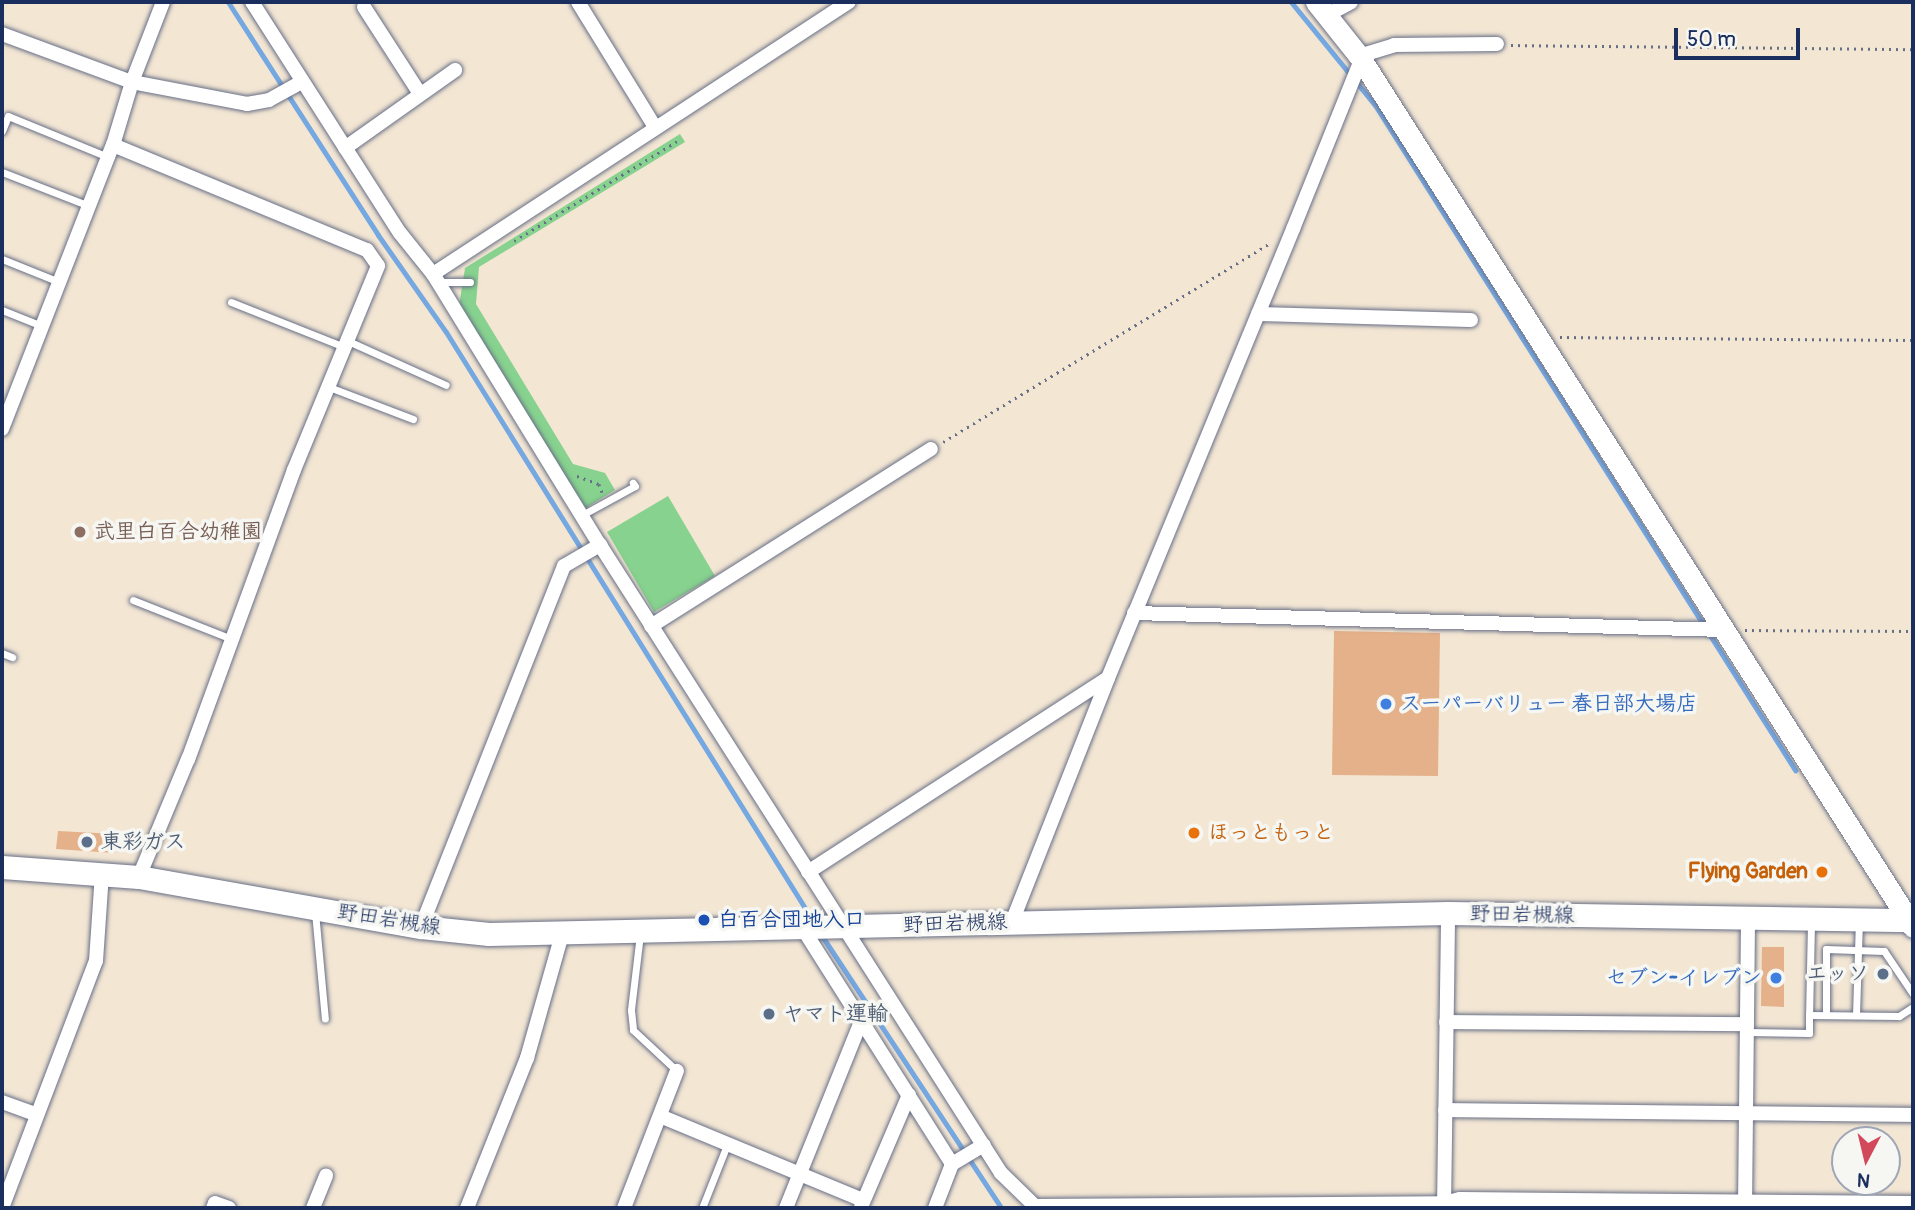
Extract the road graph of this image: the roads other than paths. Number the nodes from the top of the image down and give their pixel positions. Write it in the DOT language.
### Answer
graph roads {
  1 [pos="163,2"];
  2 [pos="252,2"];
  3 [pos="578,2"];
  4 [pos="849,2"];
  5 [pos="1350,2"];
  6 [pos="364,7"];
  7 [pos="1321,8"];
  8 [pos="2,34"];
  9 [pos="1497,44"];
  10 [pos="1359,61"];
  11 [pos="455,69"];
  12 [pos="132,82"];
  13 [pos="302,82"];
  14 [pos="420,94"];
  15 [pos="655,127"];
  16 [pos="2,131"];
  17 [pos="345,148"];
  18 [pos="111,151"];
  19 [pos="2,172"];
  20 [pos="89,206"];
  21 [pos="2,259"];
  22 [pos="436,278"];
  23 [pos="59,282"];
  24 [pos="470,282"];
  25 [pos="231,302"];
  26 [pos="2,310"];
  27 [pos="1258,314"];
  28 [pos="1471,320"];
  29 [pos="42,326"];
  30 [pos="346,344"];
  31 [pos="446,385"];
  32 [pos="328,387"];
  33 [pos="413,419"];
  34 [pos="2,429"];
  35 [pos="931,449"];
  36 [pos="633,483"];
  37 [pos="581,515"];
  38 [pos="600,545"];
  39 [pos="133,600"];
  40 [pos="1134,613"];
  41 [pos="651,626"];
  42 [pos="1721,628"];
  43 [pos="232,639"];
  44 [pos="2,653"];
  45 [pos="12,657"];
  46 [pos="1108,678"];
  47 [pos="2,867"];
  48 [pos="808,872"];
  49 [pos="102,873"];
  50 [pos="139,877"];
  51 [pos="314,908"];
  52 [pos="1448,913"];
  53 [pos="1748,918"];
  54 [pos="1811,919"];
  55 [pos="1859,920"];
  56 [pos="1012,922"];
  57 [pos="1912,923"];
  58 [pos="421,927"];
  59 [pos="844,928"];
  60 [pos="803,929"];
  61 [pos="640,933"];
  62 [pos="562,934"];
  63 [pos="1858,950"];
  64 [pos="1913,994"];
  65 [pos="1913,1007"];
  66 [pos="1810,1015"];
  67 [pos="1826,1015"];
  68 [pos="1856,1015"];
  69 [pos="325,1019"];
  70 [pos="861,1021"];
  71 [pos="1446,1022"];
  72 [pos="1747,1028"];
  73 [pos="677,1071"];
  74 [pos="908,1096"];
  75 [pos="2,1102"];
  76 [pos="1445,1110"];
  77 [pos="1746,1114"];
  78 [pos="37,1115"];
  79 [pos="1913,1115"];
  80 [pos="660,1116"];
  81 [pos="727,1145"];
  82 [pos="984,1145"];
  83 [pos="952,1164"];
  84 [pos="799,1175"];
  85 [pos="326,1176"];
  86 [pos="1913,1203"];
  87 [pos="862,1204"];
  88 [pos="1444,1206"];
  89 [pos="1745,1206"];
  90 [pos="1874,1206"];
  91 [pos="1037,1207"];
  92 [pos="1136,1207"];
  93 [pos="2,1208"];
  94 [pos="213,1208"];
  95 [pos="229,1208"];
  96 [pos="313,1208"];
  97 [pos="467,1208"];
  98 [pos="624,1208"];
  99 [pos="702,1208"];
  100 [pos="786,1208"];
  101 [pos="935,1208"];
  1 -- 12 [label="street"];
  2 -- 13 [label="street"];
  3 -- 15 [label="street"];
  4 -- 15 [label="street"];
  5 -- 7 [label="street"];
  6 -- 14 [label="street"];
  7 -- 10 [label="street"];
  8 -- 12 [label="street"];
  9 -- 10 [label="street"];
  10 -- 27 [label="street"];
  10 -- 42 [label="street"];
  11 -- 14 [label="street"];
  12 -- 13 [label="street"];
  12 -- 18 [label="street"];
  13 -- 17 [label="street"];
  14 -- 17 [label="street"];
  15 -- 22 [label="street"];
  16 -- 18 [label="lane"];
  17 -- 22 [label="street"];
  18 -- 20 [label="street"];
  18 -- 30 [label="street"];
  19 -- 20 [label="lane"];
  20 -- 23 [label="street"];
  21 -- 23 [label="lane"];
  22 -- 24 [label="lane"];
  22 -- 37 [label="street"];
  23 -- 29 [label="street"];
  25 -- 30 [label="lane"];
  26 -- 29 [label="lane"];
  27 -- 28 [label="street"];
  27 -- 40 [label="street"];
  29 -- 34 [label="street"];
  30 -- 31 [label="lane"];
  30 -- 32 [label="street"];
  32 -- 33 [label="lane"];
  32 -- 43 [label="street"];
  35 -- 41 [label="street"];
  36 -- 37 [label="lane"];
  37 -- 38 [label="street"];
  38 -- 41 [label="street"];
  38 -- 58 [label="street"];
  39 -- 43 [label="lane"];
  40 -- 42 [label="street"];
  40 -- 46 [label="street"];
  41 -- 48 [label="street"];
  42 -- 57 [label="street"];
  43 -- 50 [label="street"];
  44 -- 45 [label="lane"];
  46 -- 48 [label="street"];
  46 -- 56 [label="street"];
  47 -- 49 [label="main road, 野田岩槻線"];
  48 -- 59 [label="street"];
  49 -- 50 [label="main road, 野田岩槻線"];
  49 -- 78 [label="street"];
  50 -- 51 [label="main road, 野田岩槻線"];
  51 -- 58 [label="main road, 野田岩槻線"];
  51 -- 69 [label="lane"];
  52 -- 53 [label="main road, 野田岩槻線"];
  52 -- 56 [label="main road, 野田岩槻線"];
  52 -- 71 [label="street"];
  53 -- 54 [label="main road, 野田岩槻線"];
  53 -- 72 [label="street"];
  54 -- 55 [label="main road, 野田岩槻線"];
  54 -- 66 [label="lane"];
  55 -- 57 [label="main road, 野田岩槻線"];
  55 -- 63 [label="lane"];
  56 -- 59 [label="main road, 野田岩槻線"];
  58 -- 62 [label="main road, 野田岩槻線"];
  59 -- 60 [label="main road, 野田岩槻線"];
  59 -- 82 [label="street"];
  60 -- 61 [label="main road, 野田岩槻線"];
  60 -- 70 [label="street"];
  61 -- 62 [label="main road, 野田岩槻線"];
  61 -- 73 [label="lane"];
  62 -- 97 [label="street"];
  63 -- 64 [label="lane"];
  63 -- 67 [label="lane"];
  63 -- 68 [label="lane"];
  65 -- 68 [label="lane"];
  66 -- 67 [label="lane"];
  66 -- 72 [label="lane"];
  67 -- 68 [label="lane"];
  70 -- 74 [label="street"];
  70 -- 84 [label="street"];
  71 -- 72 [label="street"];
  71 -- 76 [label="street"];
  72 -- 77 [label="street"];
  73 -- 80 [label="street"];
  74 -- 83 [label="street"];
  74 -- 87 [label="street"];
  75 -- 78 [label="street"];
  76 -- 77 [label="street"];
  76 -- 88 [label="street"];
  77 -- 79 [label="street"];
  77 -- 89 [label="street"];
  78 -- 93 [label="street"];
  80 -- 81 [label="street"];
  80 -- 98 [label="street"];
  81 -- 84 [label="street"];
  81 -- 99 [label="lane"];
  82 -- 83 [label="street"];
  82 -- 91 [label="street"];
  83 -- 101 [label="street"];
  84 -- 87 [label="street"];
  84 -- 100 [label="street"];
  85 -- 96 [label="street"];
  86 -- 90 [label="street"];
  88 -- 89 [label="street"];
  88 -- 92 [label="street"];
  89 -- 90 [label="street"];
  91 -- 92 [label="street"];
  94 -- 95 [label="street"];
}
